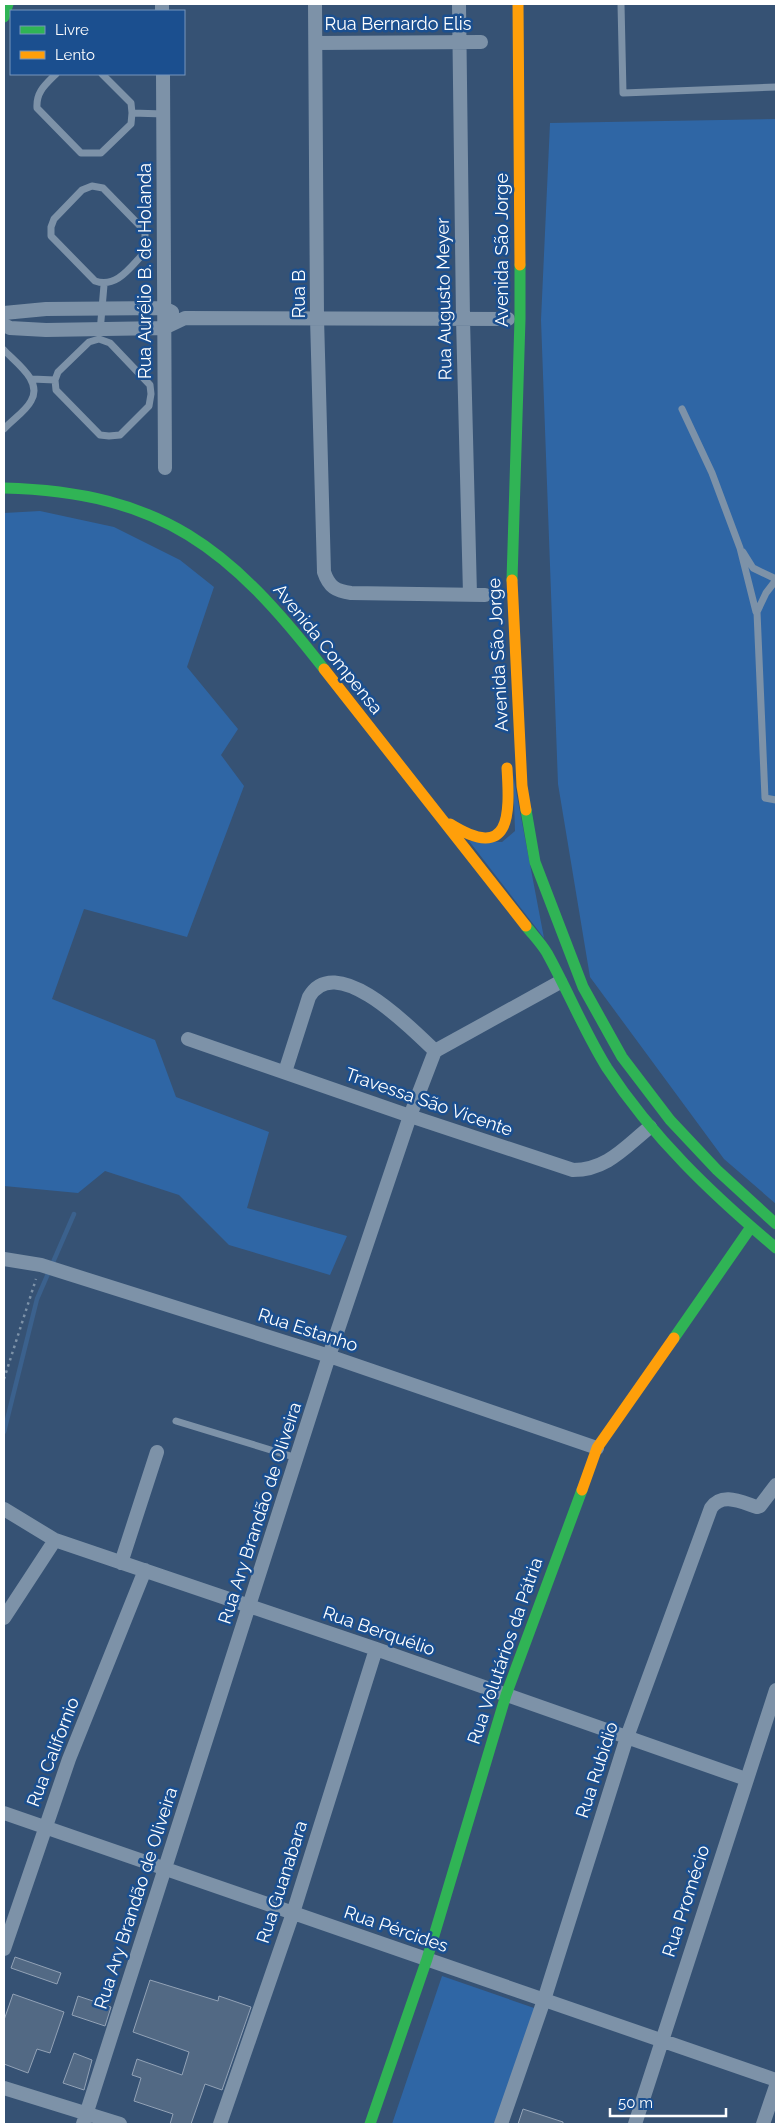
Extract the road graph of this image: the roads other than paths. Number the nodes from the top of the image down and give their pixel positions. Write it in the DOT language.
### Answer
graph roads {
  1 [pos="8,4"];
  2 [pos="315,4"];
  3 [pos="459,4"];
  4 [pos="518,4"];
  5 [pos="621,4"];
  6 [pos="4,18"];
  7 [pos="481,42"];
  8 [pos="316,43"];
  9 [pos="460,43"];
  10 [pos="55,75"];
  11 [pos="103,75"];
  12 [pos="163,75"];
  13 [pos="776,87"];
  14 [pos="132,113"];
  15 [pos="164,114"];
  16 [pos="146,241"];
  17 [pos="163,241"];
  18 [pos="520,258"];
  19 [pos="104,285"];
  20 [pos="102,308"];
  21 [pos="164,308"];
  22 [pos="4,313"];
  23 [pos="185,318"];
  24 [pos="317,318"];
  25 [pos="463,319"];
  26 [pos="508,323"];
  27 [pos="4,325"];
  28 [pos="164,328"];
  29 [pos="99,334"];
  30 [pos="4,350"];
  31 [pos="32,379"];
  32 [pos="55,380"];
  33 [pos="157,395"];
  34 [pos="682,409"];
  35 [pos="4,429"];
  36 [pos="164,468"];
  37 [pos="4,488"];
  38 [pos="503,500"];
  39 [pos="740,548"];
  40 [pos="776,580"];
  41 [pos="470,594"];
  42 [pos="485,595"];
  43 [pos="756,612"];
  44 [pos="506,698"];
  45 [pos="507,757"];
  46 [pos="776,800"];
  47 [pos="441,818"];
  48 [pos="560,982"];
  49 [pos="188,1039"];
  50 [pos="435,1051"];
  51 [pos="285,1072"];
  52 [pos="410,1116"];
  53 [pos="650,1127"];
  54 [pos="776,1224"];
  55 [pos="751,1227"];
  56 [pos="776,1248"];
  57 [pos="4,1259"];
  58 [pos="330,1356"];
  59 [pos="176,1421"];
  60 [pos="597,1448"];
  61 [pos="157,1452"];
  62 [pos="297,1458"];
  63 [pos="776,1485"];
  64 [pos="4,1509"];
  65 [pos="55,1540"];
  66 [pos="121,1563"];
  67 [pos="145,1570"];
  68 [pos="249,1607"];
  69 [pos="4,1618"];
  70 [pos="376,1649"];
  71 [pos="776,1690"];
  72 [pos="506,1695"];
  73 [pos="627,1736"];
  74 [pos="746,1779"];
  75 [pos="4,1813"];
  76 [pos="45,1827"];
  77 [pos="165,1869"];
  78 [pos="293,1913"];
  79 [pos="4,1949"];
  80 [pos="427,1959"];
  81 [pos="544,2000"];
  82 [pos="660,2040"];
  83 [pos="776,2080"];
  84 [pos="776,2086"];
  85 [pos="4,2088"];
  86 [pos="84,2119"];
  87 [pos="120,2124"];
  88 [pos="220,2124"];
  89 [pos="370,2124"];
  90 [pos="501,2124"];
  91 [pos="634,2124"];
  92 [pos="762,2124"];
  1 -- 6 [label="main road"];
  2 -- 8 [label="street, Rua B"];
  3 -- 9 [label="street, Rua Augusto Meyer"];
  4 -- 18 [label="main road, Avenida São Jorge"];
  5 -- 13 [label="lane"];
  7 -- 9 [label="street, Rua Bernardo Elis"];
  8 -- 9 [label="street, Rua Bernardo Elis"];
  8 -- 24 [label="street, Rua B"];
  9 -- 25 [label="street, Rua Augusto Meyer"];
  10 -- 14 [label="lane"];
  11 -- 14 [label="lane"];
  12 -- 15 [label="street, Rua Aurélio B. de Holanda"];
  14 -- 15 [label="lane"];
  15 -- 17 [label="street, Rua Aurélio B. de Holanda"];
  16 -- 17 [label="lane"];
  16 -- 19 [label="lane"];
  16 -- 19 [label="lane"];
  17 -- 21 [label="street, Rua Aurélio B. de Holanda"];
  18 -- 26 [label="main road"];
  18 -- 54 [label="main road, Avenida São Jorge"];
  19 -- 20 [label="lane"];
  20 -- 21 [label="street"];
  20 -- 22 [label="street"];
  20 -- 29 [label="lane"];
  21 -- 23 [label="street"];
  21 -- 28 [label="street, Rua Aurélio B. de Holanda"];
  23 -- 24 [label="street"];
  23 -- 28 [label="street"];
  24 -- 25 [label="street"];
  24 -- 41 [label="street, Rua B"];
  25 -- 26 [label="street"];
  25 -- 41 [label="street, Rua Augusto Meyer"];
  27 -- 29 [label="street"];
  28 -- 29 [label="street"];
  28 -- 33 [label="street, Rua Aurélio B. de Holanda"];
  29 -- 32 [label="lane"];
  29 -- 33 [label="lane"];
  30 -- 31 [label="lane"];
  31 -- 32 [label="lane"];
  31 -- 35 [label="lane"];
  32 -- 33 [label="lane"];
  33 -- 36 [label="street, Rua Aurélio B. de Holanda"];
  34 -- 39 [label="lane"];
  37 -- 47 [label="main road, Avenida Compensa"];
  38 -- 44 [label="main road"];
  39 -- 40 [label="lane"];
  39 -- 43 [label="lane"];
  40 -- 43 [label="lane"];
  41 -- 42 [label="street"];
  43 -- 46 [label="lane"];
  45 -- 47 [label="main road"];
  47 -- 48 [label="main road, Avenida Compensa"];
  48 -- 50 [label="street"];
  48 -- 53 [label="main road"];
  49 -- 51 [label="street, Travessa São Vicente"];
  50 -- 51 [label="street"];
  50 -- 52 [label="street, Rua Ary Brandão de Oliveira"];
  51 -- 52 [label="street, Travessa São Vicente"];
  52 -- 53 [label="street, Travessa São Vicente"];
  52 -- 58 [label="street, Rua Ary Brandão de Oliveira"];
  53 -- 55 [label="main road"];
  55 -- 56 [label="main road"];
  55 -- 60 [label="main road, Rua Volutários da Pátria"];
  57 -- 58 [label="street, Rua Estanho"];
  58 -- 60 [label="street, Rua Estanho"];
  58 -- 62 [label="street, Rua Ary Brandão de Oliveira"];
  59 -- 62 [label="lane"];
  60 -- 72 [label="main road, Rua Volutários da Pátria"];
  61 -- 66 [label="street"];
  62 -- 68 [label="street, Rua Ary Brandão de Oliveira"];
  63 -- 73 [label="street, Rua Rubidio"];
  64 -- 65 [label="street, Rua Berquélio"];
  65 -- 66 [label="street, Rua Berquélio"];
  65 -- 69 [label="street"];
  66 -- 67 [label="street, Rua Berquélio"];
  67 -- 68 [label="street, Rua Berquélio"];
  67 -- 76 [label="street, Rua Californio"];
  68 -- 70 [label="street, Rua Berquélio"];
  68 -- 77 [label="street, Rua Ary Brandão de Oliveira"];
  70 -- 72 [label="street, Rua Berquélio"];
  70 -- 78 [label="street, Rua Guanabara"];
  71 -- 74 [label="street, Rua Promécio"];
  72 -- 73 [label="street, Rua Berquélio"];
  72 -- 80 [label="main road, Rua Volutários da Pátria"];
  73 -- 74 [label="street, Rua Berquélio"];
  73 -- 81 [label="street, Rua Rubidio"];
  74 -- 82 [label="street, Rua Promécio"];
  75 -- 76 [label="street, Rua Pércides"];
  76 -- 77 [label="street, Rua Pércides"];
  76 -- 79 [label="street, Rua Californio"];
  77 -- 78 [label="street, Rua Pércides"];
  77 -- 86 [label="street, Rua Ary Brandão de Oliveira"];
  78 -- 80 [label="street, Rua Pércides"];
  78 -- 88 [label="street, Rua Guanabara"];
  80 -- 81 [label="street, Rua Pércides"];
  80 -- 89 [label="main road, Rua Volutários da Pátria"];
  81 -- 82 [label="street, Rua Pércides"];
  81 -- 90 [label="street, Rua Rubidio"];
  82 -- 83 [label="street, Rua Pércides"];
  82 -- 91 [label="street, Rua Promécio"];
  84 -- 92 [label="street"];
  85 -- 86 [label="street"];
  86 -- 87 [label="street"];
}
